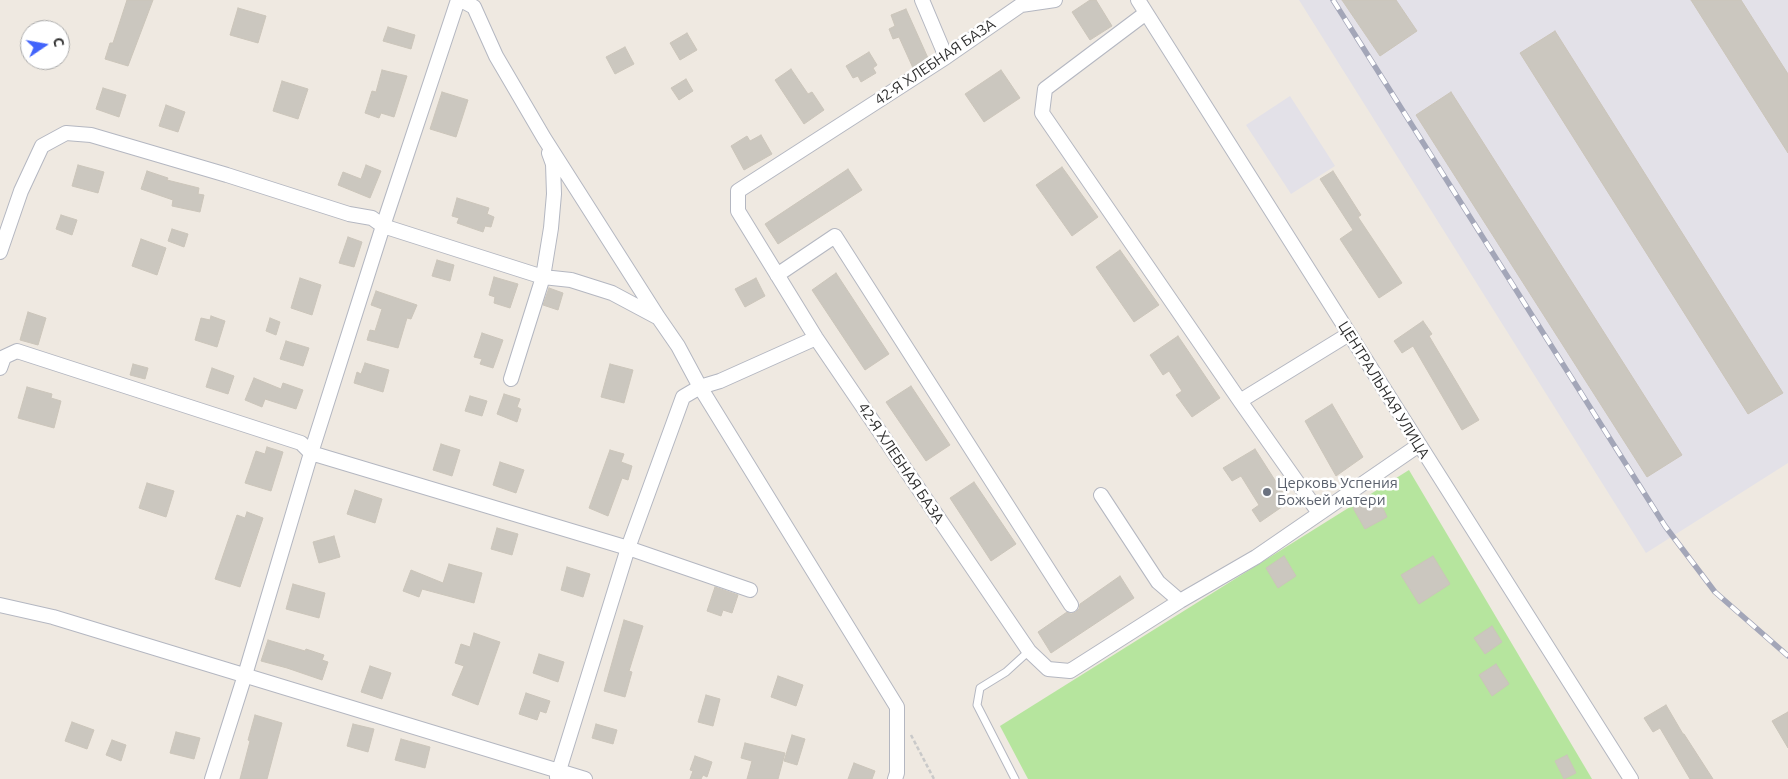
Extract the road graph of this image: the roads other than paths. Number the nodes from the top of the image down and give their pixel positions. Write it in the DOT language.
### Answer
graph roads {
  1 [pos="459,0"];
  2 [pos="922,0"];
  3 [pos="1054,0"];
  4 [pos="1138,0"];
  5 [pos="1146,13"];
  6 [pos="946,57"];
  7 [pos="544,138"];
  8 [pos="383,226"];
  9 [pos="0,252"];
  10 [pos="777,275"];
  11 [pos="543,277"];
  12 [pos="658,317"];
  13 [pos="1349,334"];
  14 [pos="816,338"];
  15 [pos="0,368"];
  16 [pos="510,379"];
  17 [pos="700,387"];
  18 [pos="1240,402"];
  19 [pos="1419,445"];
  20 [pos="311,453"];
  21 [pos="1101,495"];
  22 [pos="1319,513"];
  23 [pos="628,548"];
  24 [pos="750,590"];
  25 [pos="1180,600"];
  26 [pos="1071,605"];
  27 [pos="0,606"];
  28 [pos="1029,651"];
  29 [pos="245,675"];
  30 [pos="558,774"];
  31 [pos="212,779"];
  32 [pos="585,779"];
  33 [pos="896,779"];
  34 [pos="1015,779"];
  35 [pos="1631,779"];
  1 -- 7 [label="street"];
  1 -- 8 [label="street"];
  2 -- 6 [label="street"];
  3 -- 6 [label="street, 42-Я ХЛЕБНАЯ БАЗА"];
  4 -- 5 [label="street, ЦЕНТРАЛЬНАЯ УЛИЦА"];
  5 -- 13 [label="street, ЦЕНТРАЛЬНАЯ УЛИЦА"];
  5 -- 18 [label="street"];
  6 -- 10 [label="street, 42-Я ХЛЕБНАЯ БАЗА"];
  7 -- 11 [label="street"];
  7 -- 12 [label="street"];
  8 -- 9 [label="street"];
  8 -- 11 [label="street"];
  8 -- 20 [label="street"];
  10 -- 14 [label="street, 42-Я ХЛЕБНАЯ БАЗА"];
  10 -- 26 [label="street"];
  11 -- 12 [label="street"];
  11 -- 16 [label="street"];
  12 -- 17 [label="street"];
  13 -- 18 [label="street"];
  13 -- 19 [label="street, ЦЕНТРАЛЬНАЯ УЛИЦА"];
  14 -- 17 [label="street"];
  14 -- 28 [label="street, 42-Я ХЛЕБНАЯ БАЗА"];
  15 -- 20 [label="street"];
  17 -- 23 [label="street"];
  17 -- 33 [label="street"];
  18 -- 22 [label="street"];
  19 -- 22 [label="street, 42-Я ХЛЕБНАЯ БАЗА"];
  19 -- 35 [label="street, ЦЕНТРАЛЬНАЯ УЛИЦА"];
  20 -- 23 [label="street"];
  20 -- 29 [label="street"];
  21 -- 25 [label="street"];
  22 -- 25 [label="street, 42-Я ХЛЕБНАЯ БАЗА"];
  23 -- 24 [label="street"];
  23 -- 30 [label="street"];
  25 -- 28 [label="street, 42-Я ХЛЕБНАЯ БАЗА"];
  27 -- 29 [label="street"];
  28 -- 34 [label="lane"];
  29 -- 30 [label="street"];
  29 -- 31 [label="street"];
  30 -- 32 [label="street"];
}
